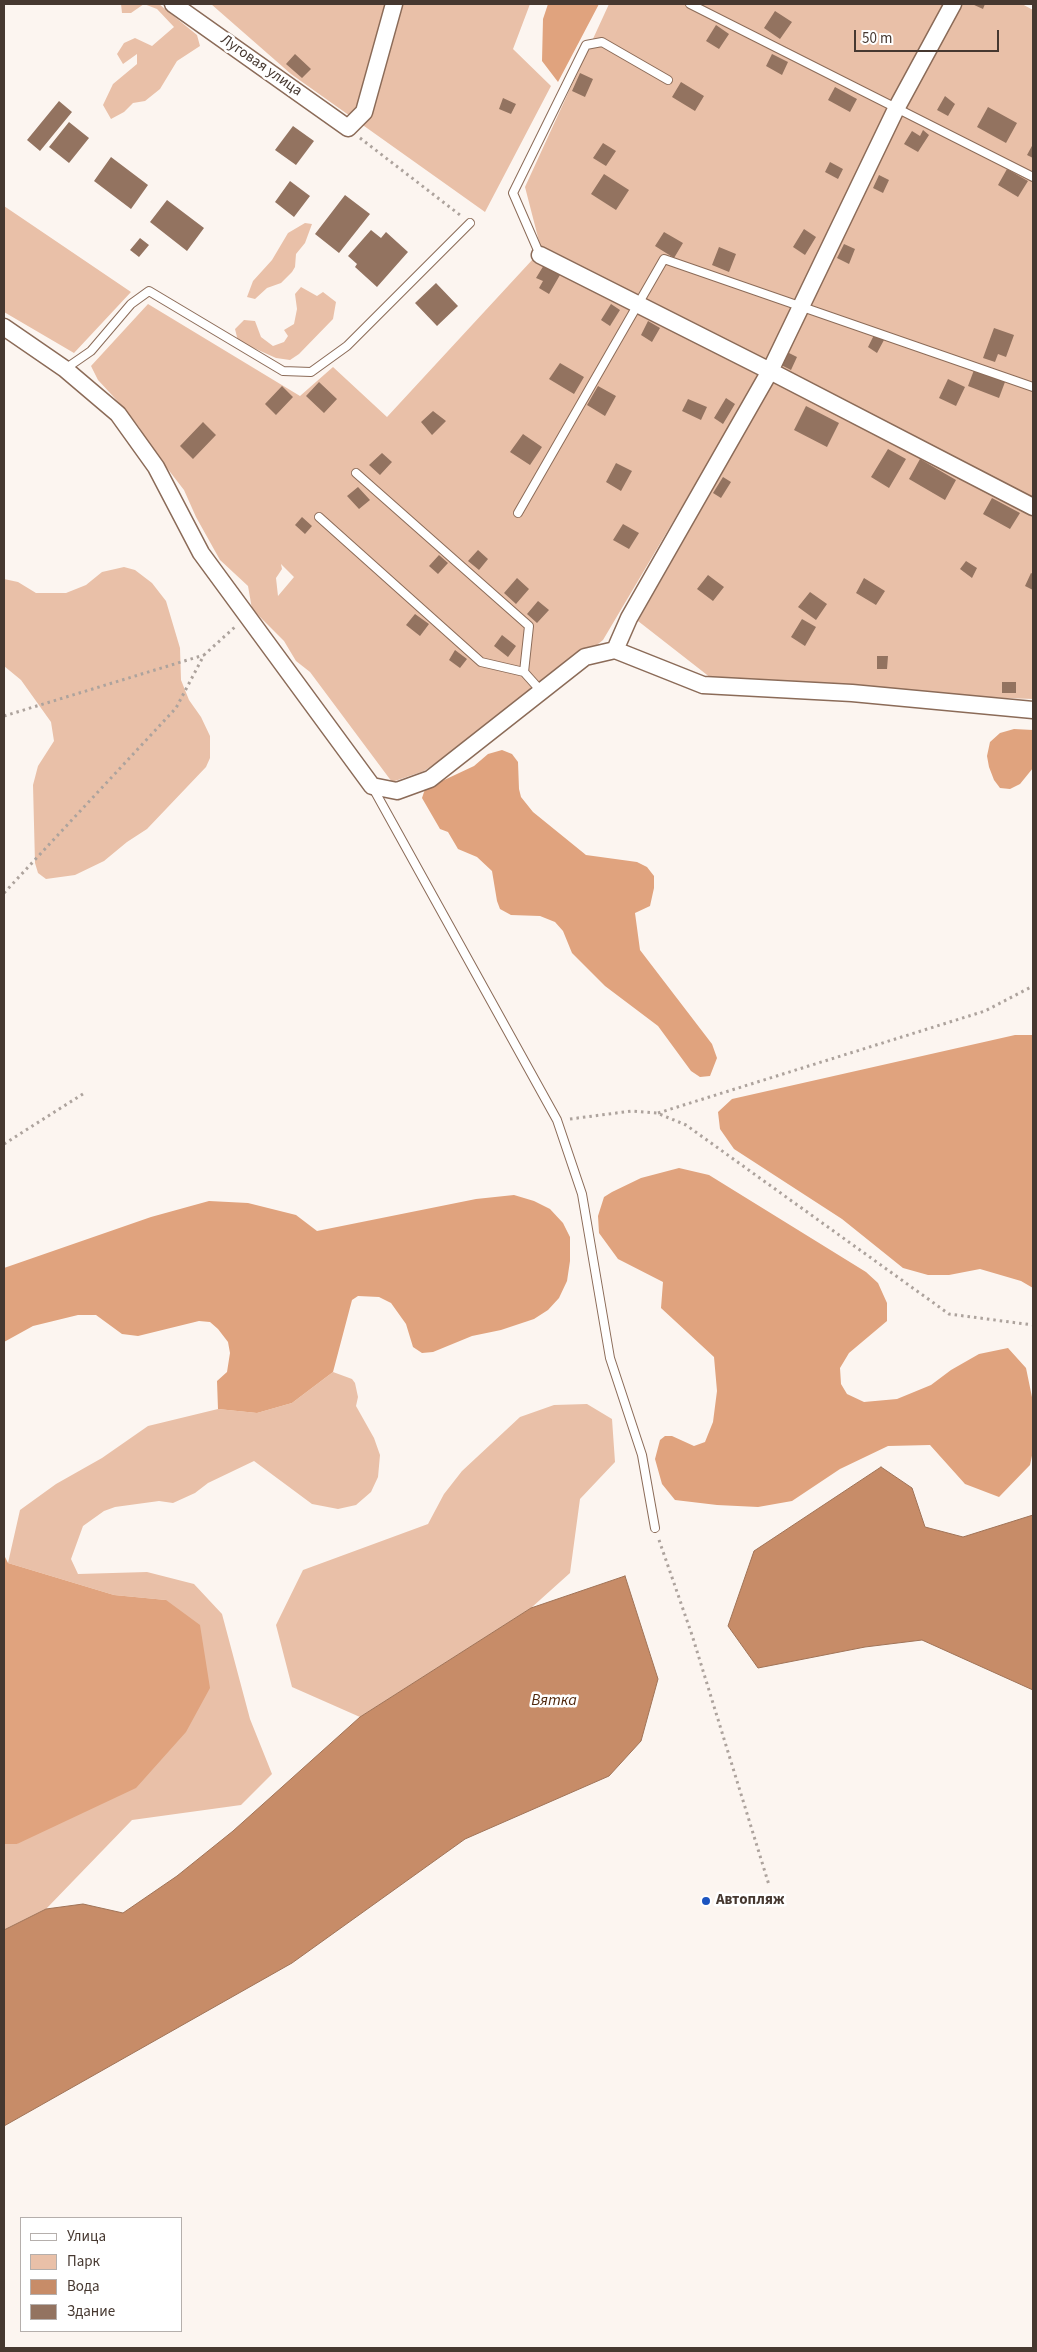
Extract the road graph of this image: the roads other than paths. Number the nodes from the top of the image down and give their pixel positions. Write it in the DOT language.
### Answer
graph roads {
  1 [pos="173,4"];
  2 [pos="394,4"];
  3 [pos="690,4"];
  4 [pos="953,4"];
  5 [pos="668,80"];
  6 [pos="896,109"];
  7 [pos="1033,177"];
  8 [pos="470,223"];
  9 [pos="540,255"];
  10 [pos="638,306"];
  11 [pos="802,308"];
  12 [pos="4,327"];
  13 [pos="65,369"];
  14 [pos="770,370"];
  15 [pos="1033,387"];
  16 [pos="356,473"];
  17 [pos="1033,507"];
  18 [pos="518,513"];
  19 [pos="319,517"];
  20 [pos="615,650"];
  21 [pos="524,672"];
  22 [pos="542,691"];
  23 [pos="1033,710"];
  24 [pos="372,786"];
  25 [pos="654,1528"];
  1 -- 2 [label="street, Луговая улица"];
  3 -- 6 [label="lane"];
  4 -- 6 [label="street"];
  5 -- 9 [label="lane"];
  6 -- 7 [label="lane"];
  6 -- 11 [label="street"];
  8 -- 13 [label="lane"];
  9 -- 10 [label="street"];
  10 -- 11 [label="lane"];
  10 -- 14 [label="street"];
  10 -- 18 [label="lane"];
  11 -- 14 [label="street"];
  11 -- 15 [label="lane"];
  12 -- 13 [label="street"];
  13 -- 24 [label="street"];
  14 -- 17 [label="street"];
  14 -- 20 [label="street"];
  16 -- 21 [label="lane"];
  19 -- 21 [label="lane"];
  20 -- 22 [label="street"];
  20 -- 23 [label="street"];
  21 -- 22 [label="lane"];
  22 -- 24 [label="street"];
  24 -- 25 [label="lane"];
}
